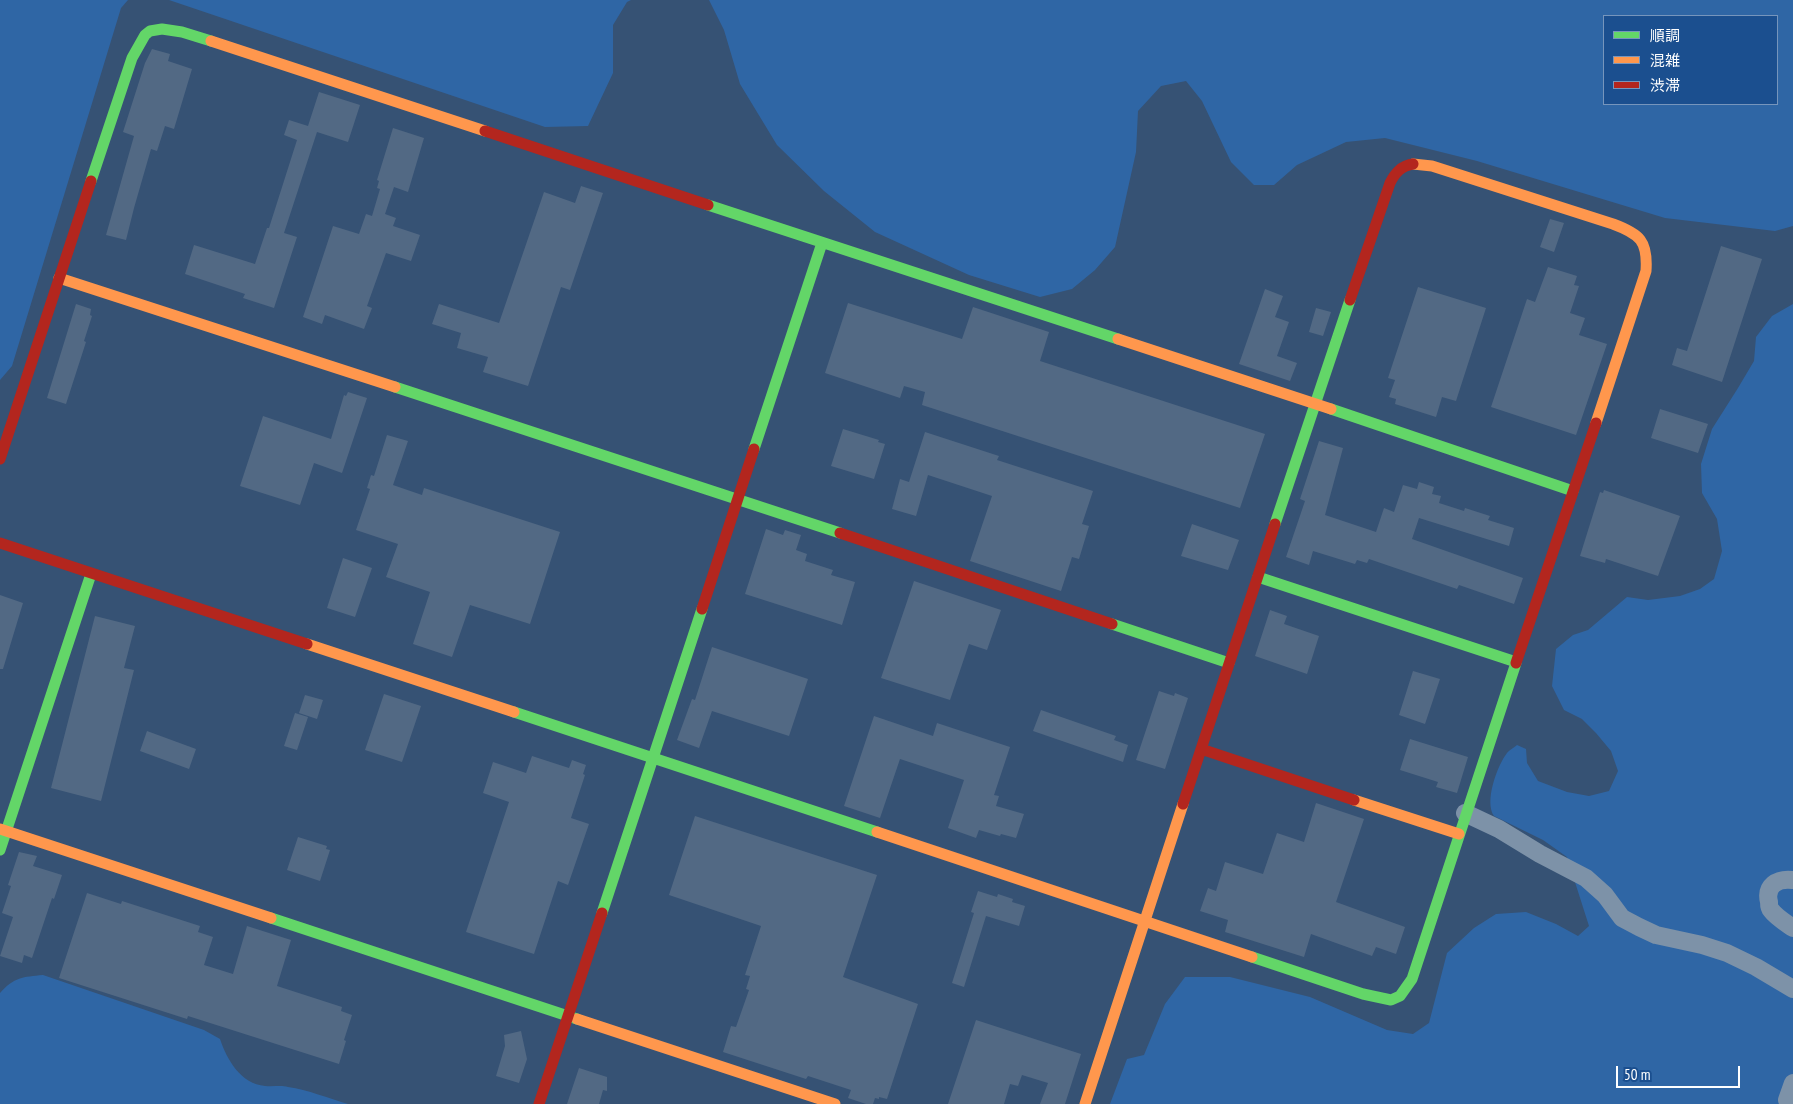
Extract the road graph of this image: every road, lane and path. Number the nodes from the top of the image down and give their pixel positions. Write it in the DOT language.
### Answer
graph roads {
  1 [pos="822,243"];
  2 [pos="59,278"];
  3 [pos="1315,404"];
  4 [pos="0,459"];
  5 [pos="1573,491"];
  6 [pos="739,499"];
  7 [pos="0,543"];
  8 [pos="91,574"];
  9 [pos="1258,577"];
  10 [pos="1516,662"];
  11 [pos="1229,664"];
  12 [pos="1201,749"];
  13 [pos="652,757"];
  14 [pos="1465,813"];
  15 [pos="3,830"];
  16 [pos="1459,834"];
  17 [pos="0,850"];
  18 [pos="1793,880"];
  19 [pos="1145,922"];
  20 [pos="1793,928"];
  21 [pos="1793,989"];
  22 [pos="568,1015"];
  23 [pos="1793,1084"];
  24 [pos="539,1104"];
  25 [pos="835,1104"];
  26 [pos="1085,1104"];
  27 [pos="1789,1104"];
  1 -- 2 [label="street"];
  1 -- 3 [label="street"];
  1 -- 6 [label="street"];
  2 -- 4 [label="street"];
  2 -- 6 [label="street"];
  3 -- 5 [label="street"];
  3 -- 5 [label="street"];
  3 -- 9 [label="street"];
  5 -- 10 [label="street"];
  6 -- 11 [label="street"];
  6 -- 13 [label="street"];
  7 -- 8 [label="street"];
  8 -- 13 [label="street"];
  8 -- 15 [label="street"];
  9 -- 10 [label="street"];
  9 -- 11 [label="street"];
  10 -- 14 [label="street"];
  11 -- 12 [label="street"];
  12 -- 16 [label="street"];
  12 -- 19 [label="street"];
  13 -- 19 [label="street"];
  13 -- 22 [label="street"];
  14 -- 16 [label="street"];
  14 -- 21 [label="street"];
  15 -- 17 [label="street"];
  15 -- 22 [label="street"];
  16 -- 19 [label="street"];
  18 -- 20 [label="street"];
  19 -- 26 [label="street"];
  22 -- 24 [label="street"];
  22 -- 25 [label="street"];
  23 -- 27 [label="street"];
}
